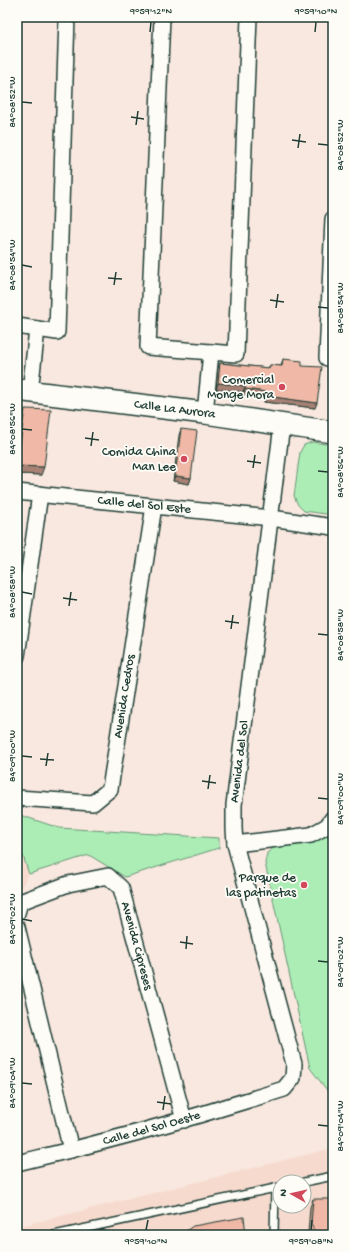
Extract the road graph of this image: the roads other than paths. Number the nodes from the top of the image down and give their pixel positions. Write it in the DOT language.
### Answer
graph roads {
  1 [pos="67,17"];
  2 [pos="162,17"];
  3 [pos="249,17"];
  4 [pos="333,219"];
  5 [pos="17,326"];
  6 [pos="37,329"];
  7 [pos="211,352"];
  8 [pos="333,358"];
  9 [pos="23,391"];
  10 [pos="205,414"];
  11 [pos="282,425"];
  12 [pos="333,432"];
  13 [pos="17,492"];
  14 [pos="40,494"];
  15 [pos="154,506"];
  16 [pos="271,518"];
  17 [pos="333,527"];
  18 [pos="17,656"];
  19 [pos="17,798"];
  20 [pos="333,818"];
  21 [pos="235,844"];
  22 [pos="17,914"];
  23 [pos="17,927"];
  24 [pos="284,1089"];
  25 [pos="184,1120"];
  26 [pos="71,1150"];
  27 [pos="17,1163"];
  28 [pos="333,1176"];
  29 [pos="312,1180"];
  30 [pos="272,1189"];
  31 [pos="275,1214"];
  32 [pos="54,1235"];
  33 [pos="274,1235"];
  1 -- 6 [label="street"];
  2 -- 7 [label="street"];
  3 -- 7 [label="street"];
  4 -- 8 [label="street"];
  5 -- 6 [label="street"];
  6 -- 9 [label="street"];
  7 -- 10 [label="street"];
  9 -- 10 [label="street, Calle La Aurora"];
  10 -- 11 [label="street, Calle La Aurora"];
  11 -- 12 [label="street, Calle La Aurora"];
  11 -- 16 [label="street, Avenida del Sol"];
  13 -- 14 [label="street, Calle del Sol Este"];
  14 -- 15 [label="street, Calle del Sol Este"];
  14 -- 18 [label="street"];
  15 -- 16 [label="street, Calle del Sol Este"];
  15 -- 19 [label="street, Avenida Cedros"];
  16 -- 17 [label="street, Calle del Sol Este"];
  16 -- 21 [label="street, Avenida del Sol"];
  20 -- 21 [label="street"];
  21 -- 24 [label="street, Avenida del Sol"];
  22 -- 25 [label="street, Avenida Cipreses"];
  23 -- 26 [label="street"];
  24 -- 25 [label="street, Calle del Sol Oeste"];
  25 -- 26 [label="street, Calle del Sol Oeste"];
  26 -- 27 [label="street, Calle del Sol Oeste"];
  28 -- 29 [label="lane"];
  30 -- 32 [label="lane"];
  31 -- 33 [label="lane"];
}
